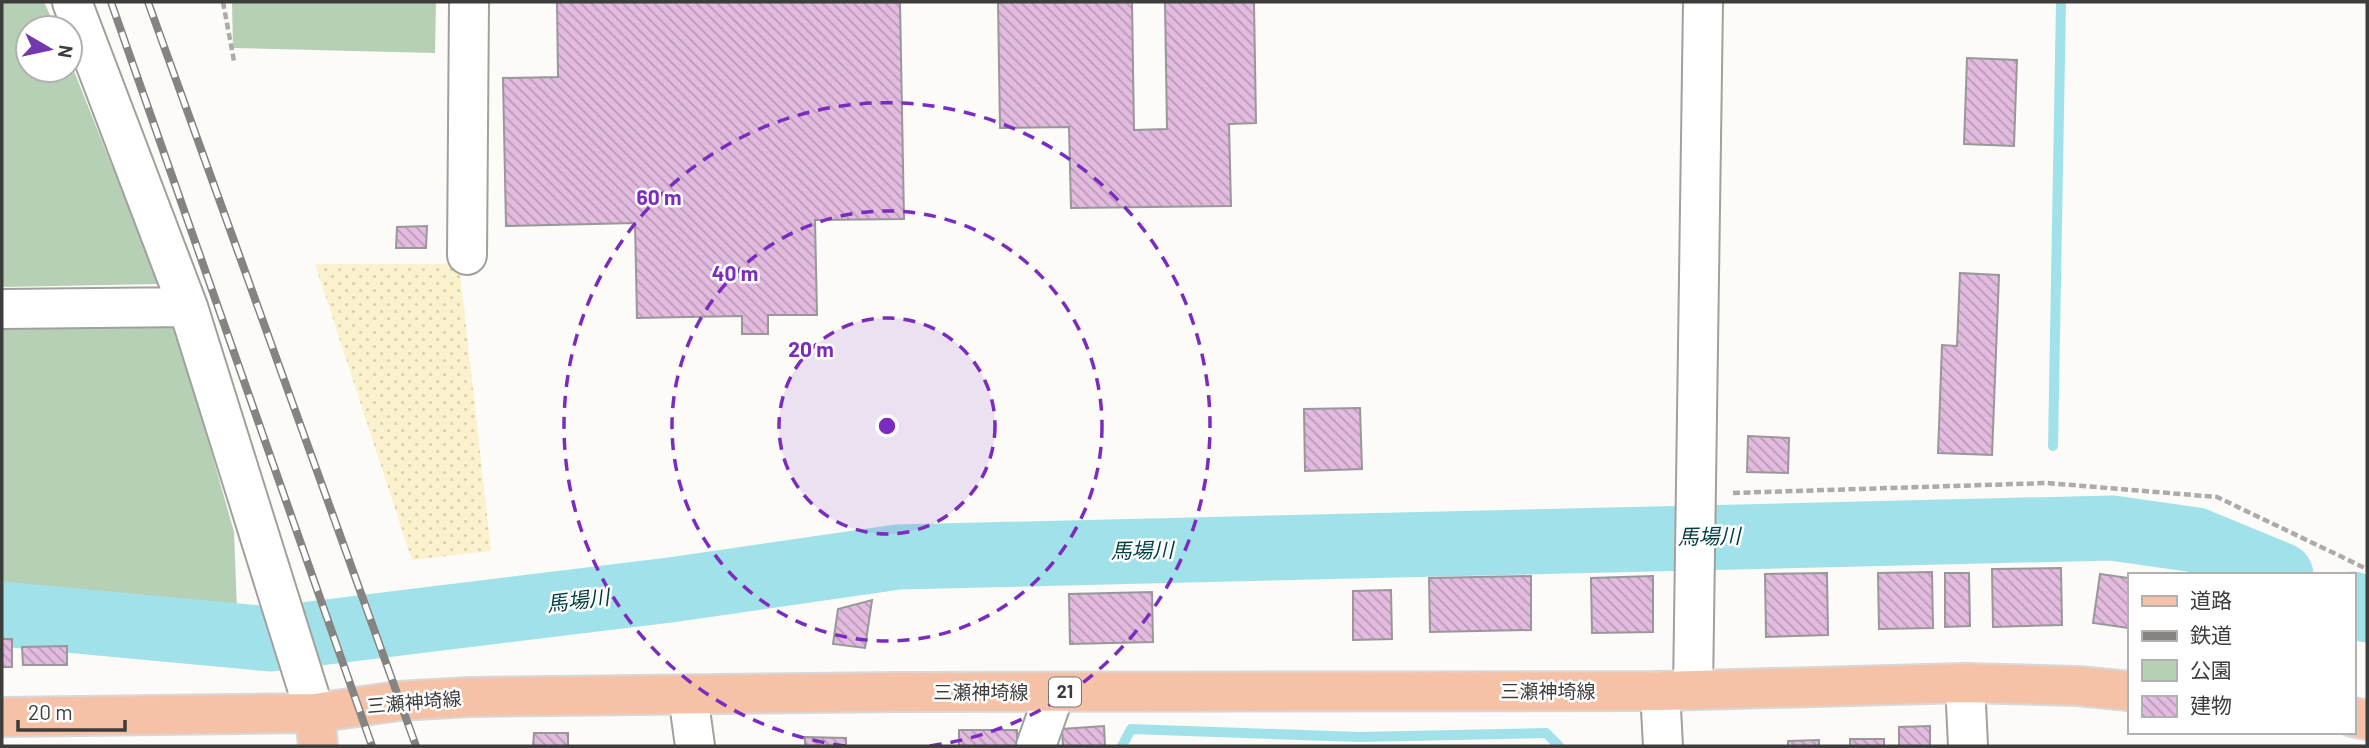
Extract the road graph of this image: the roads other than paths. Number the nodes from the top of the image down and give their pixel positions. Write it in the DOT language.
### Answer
graph roads {
  1 [pos="72,2"];
  2 [pos="469,2"];
  3 [pos="1703,2"];
  4 [pos="467,255"];
  5 [pos="188,307"];
  6 [pos="2,309"];
  7 [pos="1965,683"];
  8 [pos="1676,690"];
  9 [pos="2128,691"];
  10 [pos="1055,692"];
  11 [pos="688,695"];
  12 [pos="2,717"];
  13 [pos="316,729"];
  14 [pos="695,746"];
  15 [pos="1036,746"];
  16 [pos="1663,746"];
  17 [pos="1968,746"];
  1 -- 5 [label="street"];
  2 -- 4 [label="street"];
  3 -- 8 [label="street"];
  5 -- 6 [label="street"];
  5 -- 13 [label="street"];
  7 -- 8 [label="main road, 三瀬神埼線 / 21"];
  7 -- 9 [label="main road, 三瀬神埼線 / 21"];
  7 -- 17 [label="street"];
  8 -- 10 [label="main road, 三瀬神埼線 / 21"];
  8 -- 16 [label="street"];
  10 -- 11 [label="main road, 三瀬神埼線 / 21"];
  10 -- 15 [label="street"];
  11 -- 13 [label="main road, 三瀬神埼線 / 21"];
  11 -- 14 [label="street"];
  12 -- 13 [label="main road, 三瀬神埼線 / 21"];
}
